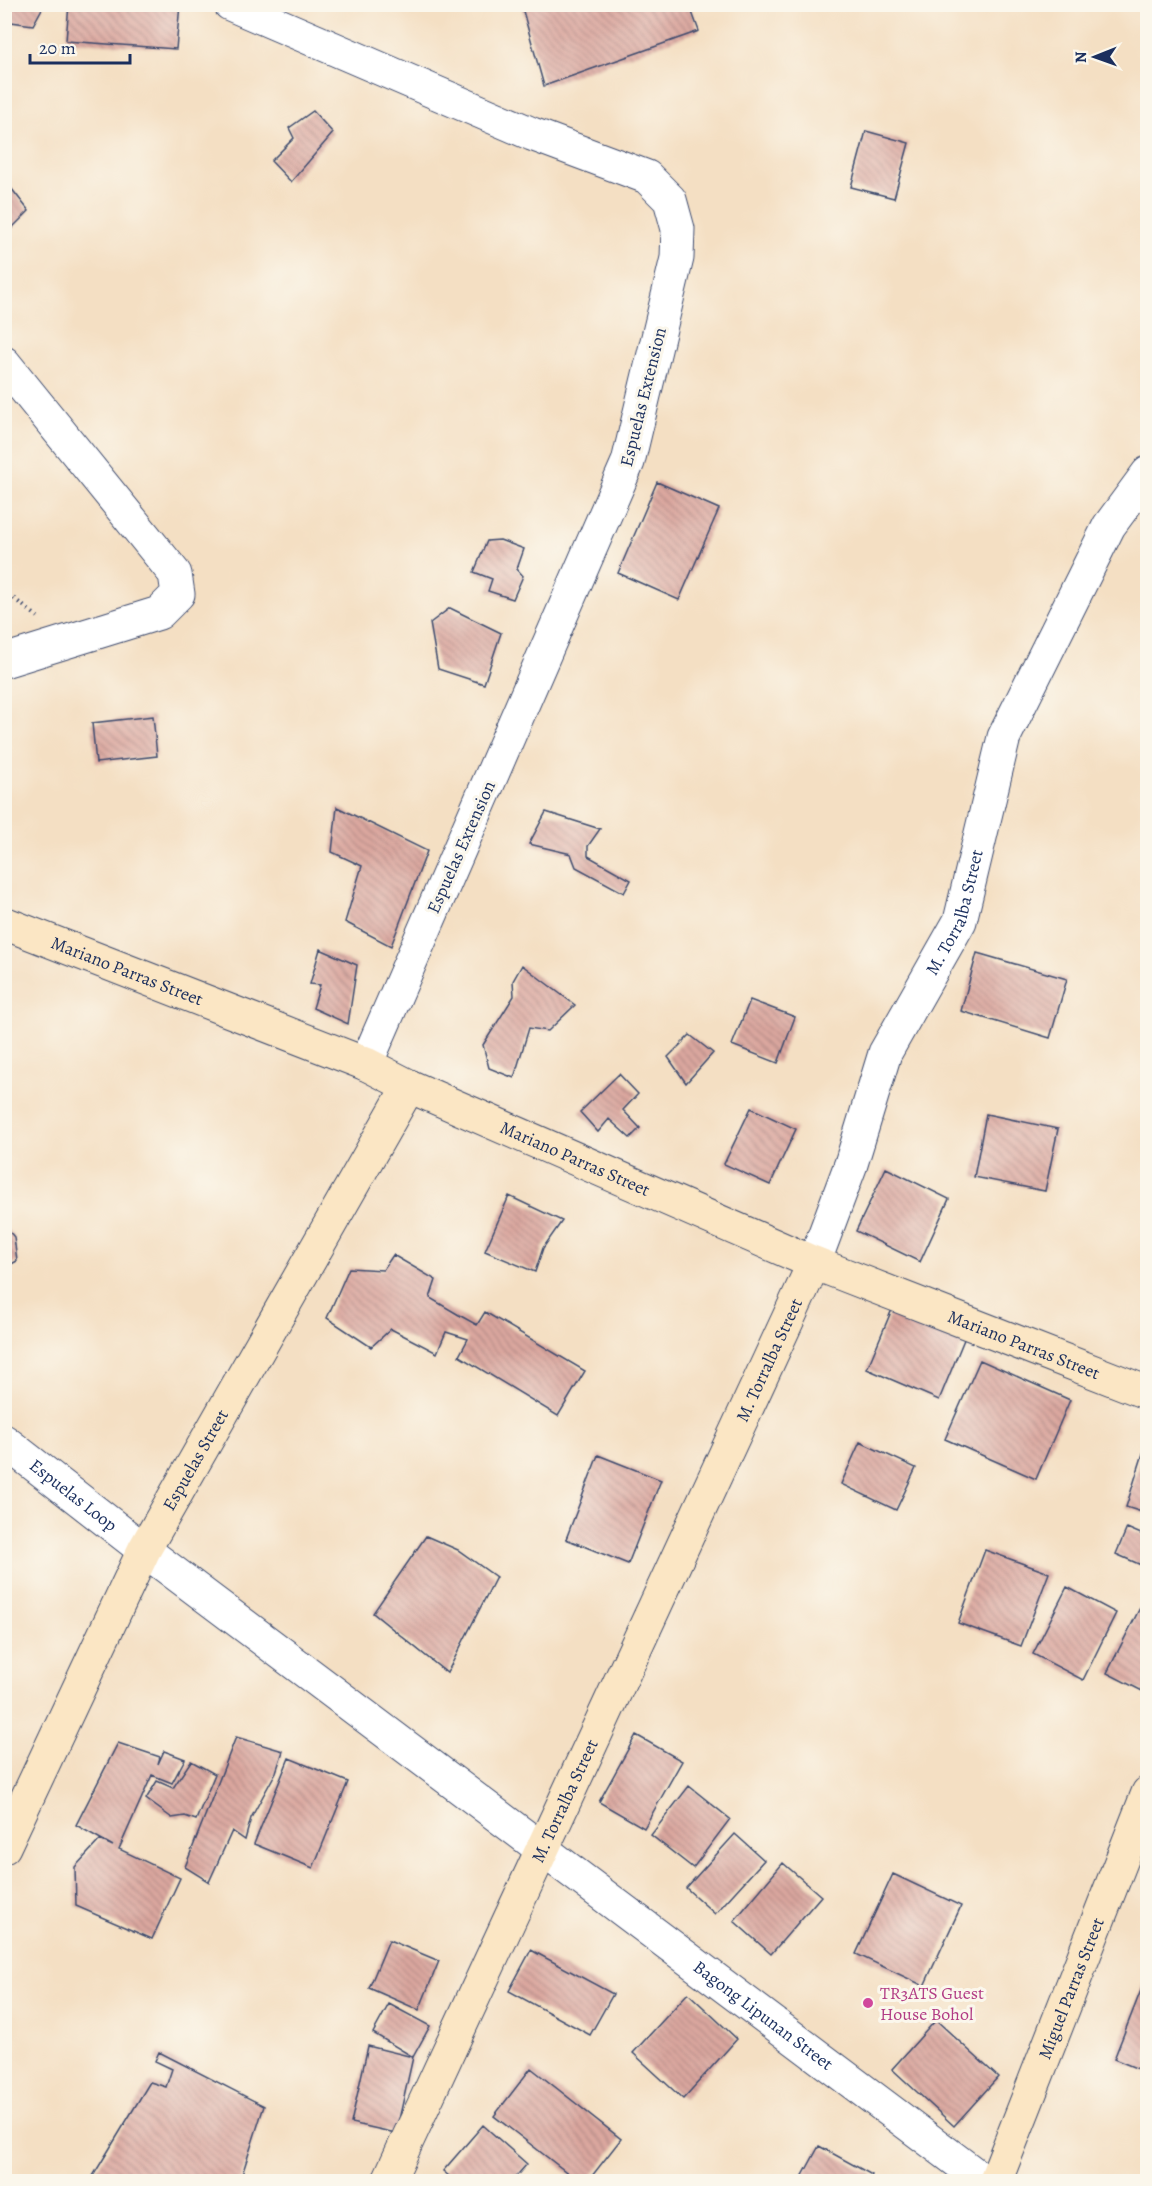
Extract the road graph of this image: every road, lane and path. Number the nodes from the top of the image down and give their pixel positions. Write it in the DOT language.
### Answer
graph roads {
  1 [pos="238,6"];
  2 [pos="4,363"];
  3 [pos="1148,473"];
  4 [pos="4,661"];
  5 [pos="4,923"];
  6 [pos="366,1064"];
  7 [pos="409,1086"];
  8 [pos="814,1263"];
  9 [pos="1148,1393"];
  10 [pos="4,1441"];
  11 [pos="144,1550"];
  12 [pos="1148,1793"];
  13 [pos="4,1847"];
  14 [pos="543,1850"];
  15 [pos="388,2181"];
  16 [pos="985,2181"];
  17 [pos="995,2181"];
  1 -- 6 [label="street, Espuelas Extension"];
  2 -- 4 [label="street"];
  3 -- 8 [label="street, M. Torralba Street"];
  5 -- 6 [label="street, Mariano Parras Street"];
  6 -- 7 [label="street, Mariano Parras Street"];
  7 -- 8 [label="street, Mariano Parras Street"];
  7 -- 11 [label="street, Espuelas Street"];
  8 -- 9 [label="street, Mariano Parras Street"];
  8 -- 14 [label="street, M. Torralba Street"];
  10 -- 11 [label="street, Espuelas Loop"];
  11 -- 13 [label="street, Espuelas Street"];
  11 -- 14 [label="street, Espuelas Loop"];
  12 -- 17 [label="street, Miguel Parras Street"];
  14 -- 15 [label="street, M. Torralba Street"];
  14 -- 16 [label="street, Bagong Lipunan Street"];
}
